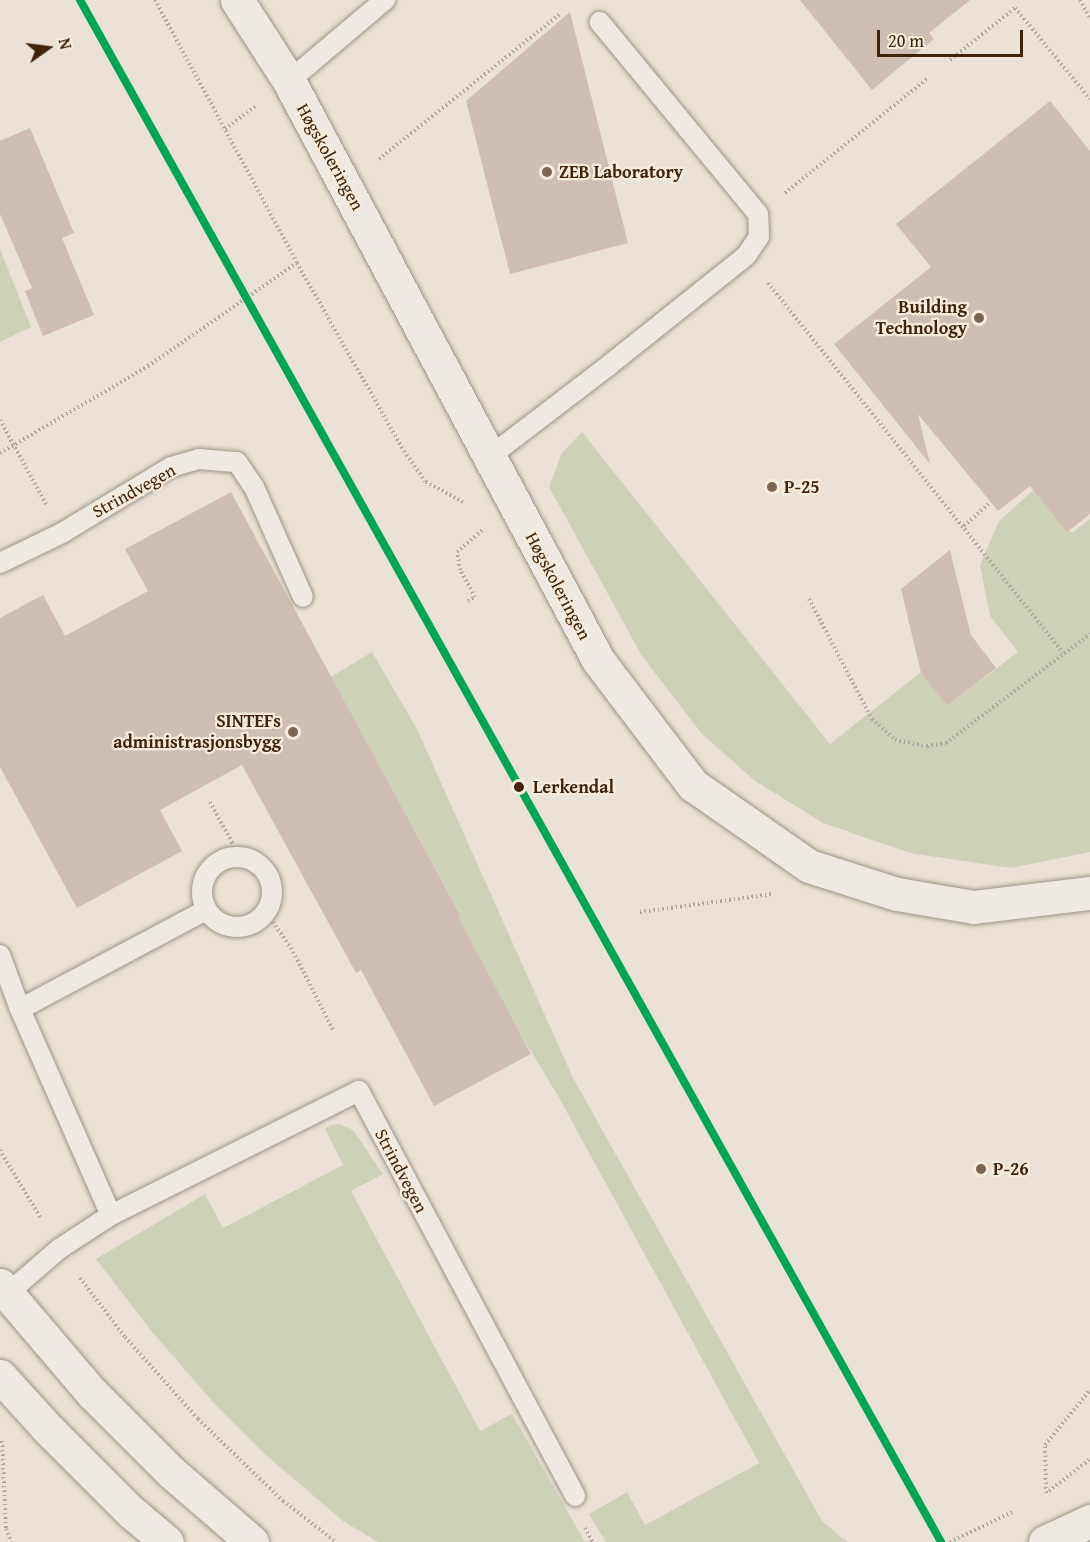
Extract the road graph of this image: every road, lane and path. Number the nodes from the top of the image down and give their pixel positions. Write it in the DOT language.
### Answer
graph roads {
  1 [pos="155,0"];
  2 [pos="237,0"];
  3 [pos="385,0"];
  4 [pos="1080,0"];
  5 [pos="559,15"];
  6 [pos="1090,17"];
  7 [pos="600,22"];
  8 [pos="950,60"];
  9 [pos="927,79"];
  10 [pos="289,81"];
  11 [pos="1090,99"];
  12 [pos="262,102"];
  13 [pos="225,129"];
  14 [pos="374,163"];
  15 [pos="758,214"];
  16 [pos="746,256"];
  17 [pos="297,263"];
  18 [pos="0,420"];
  19 [pos="13,447"];
  20 [pos="0,453"];
  21 [pos="489,457"];
  22 [pos="991,502"];
  23 [pos="466,505"];
  24 [pos="489,523"];
  25 [pos="964,526"];
  26 [pos="62,532"];
  27 [pos="0,563"];
  28 [pos="303,597"];
  29 [pos="809,599"];
  30 [pos="468,601"];
  31 [pos="1090,634"];
  32 [pos="1064,653"];
  33 [pos="210,802"];
  34 [pos="235,857"];
  35 [pos="809,866"];
  36 [pos="1090,893"];
  37 [pos="206,909"];
  38 [pos="266,911"];
  39 [pos="640,912"];
  40 [pos="0,955"];
  41 [pos="20,1009"];
  42 [pos="333,1030"];
  43 [pos="0,1150"];
  44 [pos="111,1215"];
  45 [pos="59,1249"];
  46 [pos="2,1293"];
  47 [pos="0,1376"];
  48 [pos="1090,1390"];
  49 [pos="2,1441"];
  50 [pos="1090,1459"];
  51 [pos="1046,1493"];
  52 [pos="575,1496"];
  53 [pos="1037,1498"];
  54 [pos="1018,1509"];
  55 [pos="1090,1521"];
  56 [pos="11,1542"];
  57 [pos="167,1542"];
  58 [pos="252,1542"];
  59 [pos="336,1542"];
  60 [pos="950,1542"];
  61 [pos="1045,1542"];
  1 -- 13 [label="path"];
  2 -- 10 [label="street, Høgskoleringen"];
  3 -- 10 [label="lane"];
  4 -- 6 [label="path"];
  5 -- 14 [label="path"];
  7 -- 15 [label="lane"];
  8 -- 11 [label="path"];
  9 -- 15 [label="path"];
  10 -- 21 [label="street, Høgskoleringen"];
  12 -- 13 [label="path"];
  13 -- 17 [label="path"];
  15 -- 16 [label="lane"];
  16 -- 21 [label="lane"];
  16 -- 25 [label="path"];
  17 -- 19 [label="path"];
  17 -- 23 [label="path"];
  18 -- 19 [label="path"];
  19 -- 20 [label="path"];
  19 -- 26 [label="path"];
  21 -- 35 [label="street, Høgskoleringen"];
  22 -- 25 [label="path"];
  24 -- 30 [label="path"];
  25 -- 32 [label="path"];
  26 -- 27 [label="lane, Strindvegen"];
  26 -- 28 [label="lane, Strindvegen"];
  29 -- 32 [label="path"];
  31 -- 32 [label="path"];
  33 -- 34 [label="path"];
  34 -- 37 [label="lane"];
  34 -- 38 [label="lane"];
  35 -- 36 [label="street, Høgskoleringen"];
  35 -- 39 [label="path"];
  37 -- 38 [label="lane"];
  37 -- 41 [label="lane"];
  38 -- 42 [label="path"];
  40 -- 41 [label="lane"];
  41 -- 44 [label="lane"];
  43 -- 45 [label="path"];
  44 -- 45 [label="lane, Strindvegen"];
  44 -- 52 [label="lane, Strindvegen"];
  45 -- 46 [label="lane, Strindvegen"];
  45 -- 59 [label="path"];
  46 -- 58 [label="street, Strindvegen"];
  47 -- 57 [label="street"];
  48 -- 51 [label="path"];
  49 -- 56 [label="path"];
  50 -- 51 [label="path"];
  51 -- 53 [label="path"];
  54 -- 60 [label="path"];
  55 -- 61 [label="street"];
}
